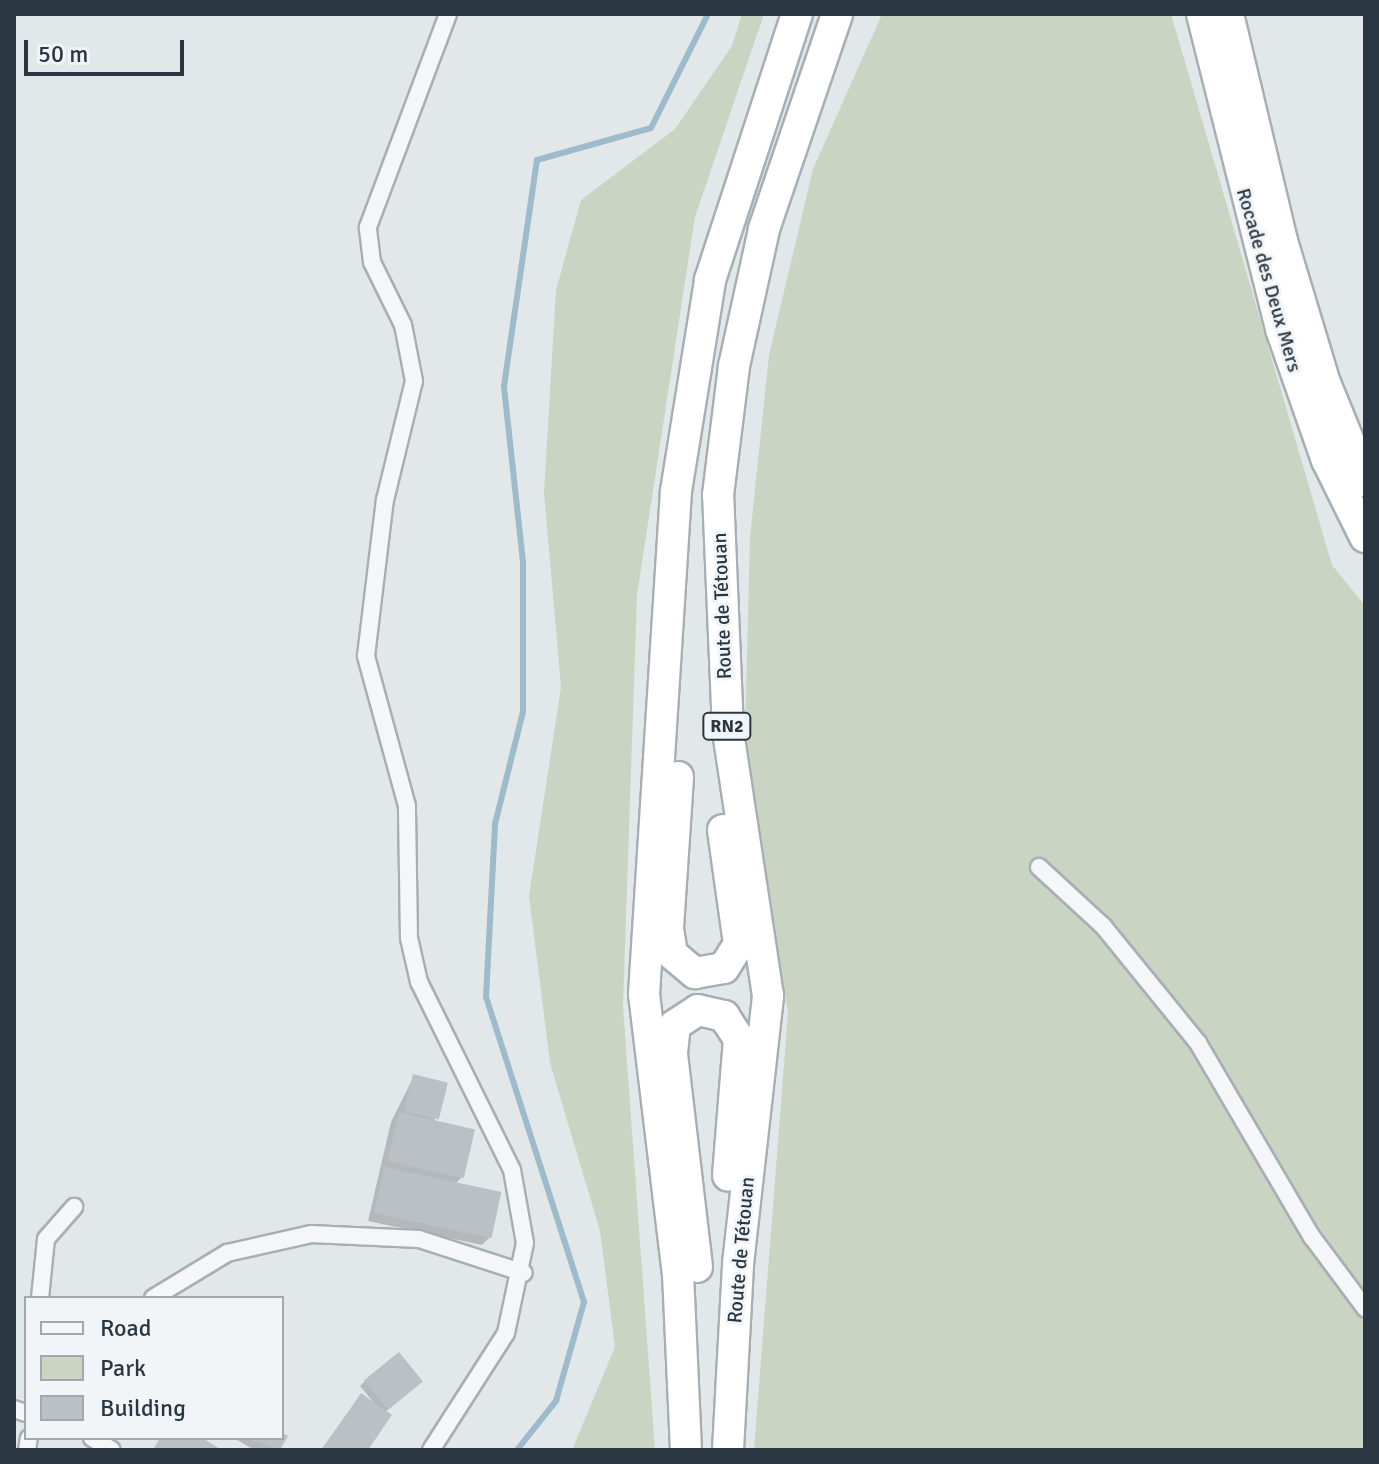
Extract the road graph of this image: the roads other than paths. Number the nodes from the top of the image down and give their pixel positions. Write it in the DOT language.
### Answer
graph roads {
  1 [pos="448,14"];
  2 [pos="797,14"];
  3 [pos="837,14"];
  4 [pos="1202,14"];
  5 [pos="1228,14"];
  6 [pos="1365,481"];
  7 [pos="676,491"];
  8 [pos="718,495"];
  9 [pos="1365,537"];
  10 [pos="1039,867"];
  11 [pos="74,1207"];
  12 [pos="524,1273"];
  13 [pos="40,1296"];
  14 [pos="156,1296"];
  15 [pos="1365,1308"];
  16 [pos="431,1450"];
  17 [pos="686,1450"];
  18 [pos="697,1450"];
  19 [pos="719,1450"];
  20 [pos="728,1450"];
  1 -- 12 [label="street"];
  2 -- 7 [label="highway"];
  3 -- 8 [label="highway, Route de Tétouan / RN2"];
  4 -- 9 [label="highway, Rocade des Deux Mers"];
  5 -- 6 [label="highway, Rocade des Deux Mers"];
  7 -- 8 [label="highway"];
  7 -- 17 [label="highway"];
  8 -- 20 [label="highway, Route de Tétouan / RN2"];
  10 -- 15 [label="street"];
  11 -- 13 [label="street"];
  12 -- 14 [label="street"];
  12 -- 16 [label="street"];
  18 -- 19 [label="highway"];
}
